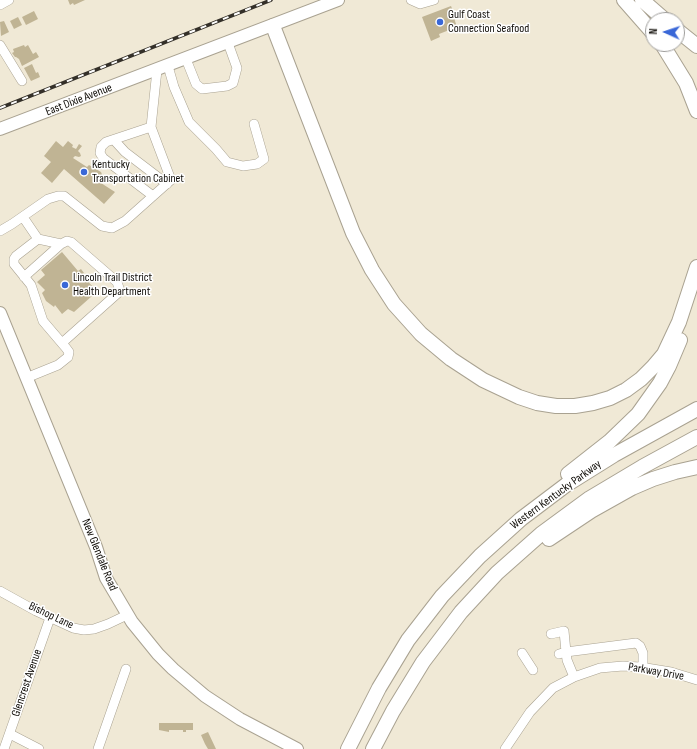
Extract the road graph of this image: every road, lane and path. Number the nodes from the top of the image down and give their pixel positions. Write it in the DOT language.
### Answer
graph roads {
  1 [pos="9,0"];
  2 [pos="338,0"];
  3 [pos="411,0"];
  4 [pos="434,0"];
  5 [pos="624,0"];
  6 [pos="642,0"];
  7 [pos="0,5"];
  8 [pos="656,12"];
  9 [pos="645,24"];
  10 [pos="273,26"];
  11 [pos="685,36"];
  12 [pos="228,43"];
  13 [pos="0,45"];
  14 [pos="697,46"];
  15 [pos="667,52"];
  16 [pos="186,59"];
  17 [pos="163,68"];
  18 [pos="22,81"];
  19 [pos="697,111"];
  20 [pos="254,124"];
  21 [pos="151,127"];
  22 [pos="0,130"];
  23 [pos="114,140"];
  24 [pos="167,184"];
  25 [pos="153,196"];
  26 [pos="23,217"];
  27 [pos="0,231"];
  28 [pos="38,239"];
  29 [pos="61,244"];
  30 [pos="697,267"];
  31 [pos="24,277"];
  32 [pos="697,278"];
  33 [pos="0,313"];
  34 [pos="62,343"];
  35 [pos="26,378"];
  36 [pos="697,409"];
  37 [pos="697,437"];
  38 [pos="697,467"];
  39 [pos="0,591"];
  40 [pos="461,612"];
  41 [pos="127,615"];
  42 [pos="50,618"];
  43 [pos="551,634"];
  44 [pos="408,640"];
  45 [pos="522,653"];
  46 [pos="563,653"];
  47 [pos="643,667"];
  48 [pos="126,669"];
  49 [pos="532,670"];
  50 [pos="574,677"];
  51 [pos="697,680"];
  52 [pos="10,734"];
  53 [pos="289,747"];
  54 [pos="4,749"];
  55 [pos="39,749"];
  56 [pos="98,749"];
  57 [pos="348,749"];
  58 [pos="373,749"];
  59 [pos="505,749"];
  1 -- 7 [label="street"];
  2 -- 10 [label="main road"];
  3 -- 4 [label="street"];
  5 -- 9 [label="highway"];
  6 -- 8 [label="highway"];
  10 -- 12 [label="main road"];
  10 -- 30 [label="highway"];
  11 -- 14 [label="highway"];
  12 -- 16 [label="main road"];
  12 -- 16 [label="street"];
  13 -- 18 [label="street"];
  15 -- 19 [label="highway"];
  16 -- 17 [label="main road, East Dixie Avenue"];
  17 -- 20 [label="street"];
  17 -- 21 [label="street"];
  17 -- 22 [label="main road, East Dixie Avenue"];
  21 -- 23 [label="street"];
  21 -- 24 [label="street"];
  23 -- 24 [label="street"];
  23 -- 25 [label="street"];
  24 -- 25 [label="street"];
  25 -- 26 [label="street"];
  26 -- 27 [label="street"];
  26 -- 28 [label="street"];
  28 -- 29 [label="street"];
  28 -- 31 [label="street"];
  29 -- 31 [label="street"];
  29 -- 34 [label="street"];
  31 -- 34 [label="street"];
  32 -- 44 [label="highway"];
  33 -- 35 [label="main road, New Glendale Road"];
  34 -- 35 [label="street"];
  35 -- 41 [label="main road, New Glendale Road"];
  36 -- 44 [label="highway, Western Kentucky Parkway"];
  37 -- 40 [label="highway, Western Kentucky Parkway"];
  38 -- 40 [label="highway"];
  39 -- 42 [label="street, Bishop Lane"];
  40 -- 58 [label="highway, Western Kentucky Parkway"];
  41 -- 42 [label="street, Bishop Lane"];
  41 -- 53 [label="main road, New Glendale Road"];
  42 -- 52 [label="street, Glencrest Avenue"];
  43 -- 46 [label="street"];
  44 -- 57 [label="highway, Western Kentucky Parkway"];
  45 -- 49 [label="street"];
  46 -- 47 [label="street"];
  46 -- 50 [label="street"];
  47 -- 50 [label="street, Parkway Drive"];
  47 -- 51 [label="street, Parkway Drive"];
  48 -- 56 [label="street"];
  50 -- 59 [label="street, Parkway Drive"];
  52 -- 54 [label="street, Glencrest Avenue"];
  52 -- 55 [label="street"];
}
